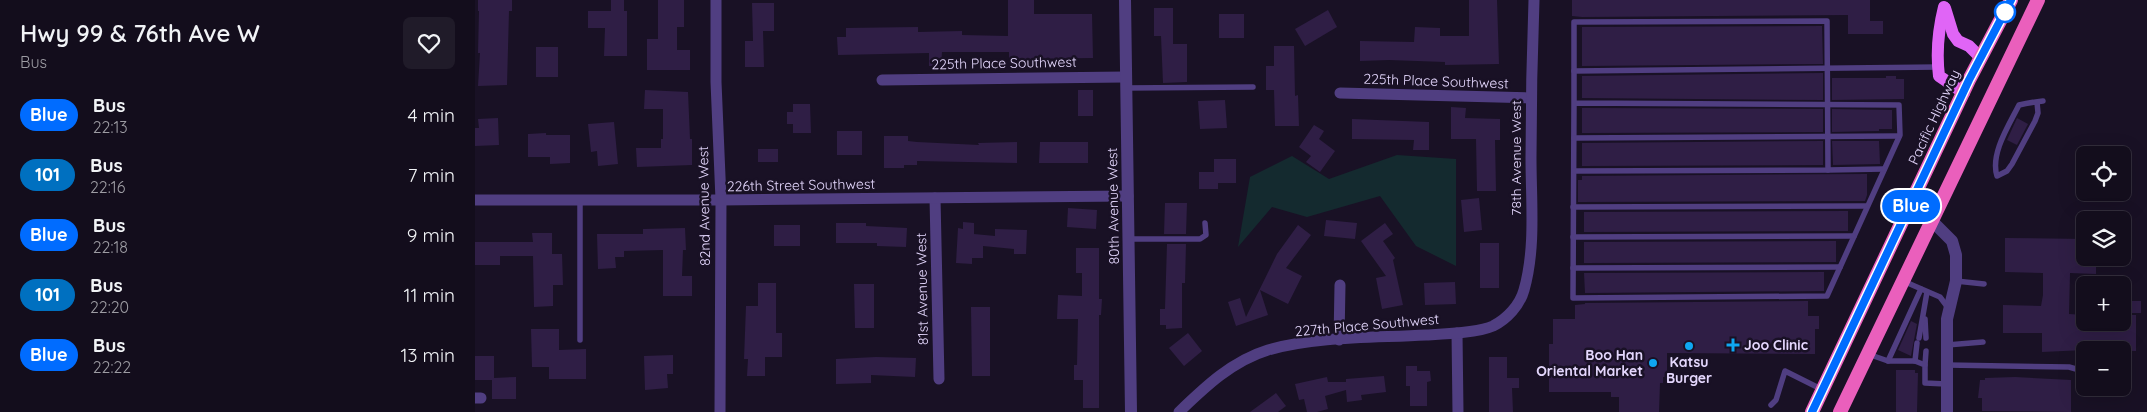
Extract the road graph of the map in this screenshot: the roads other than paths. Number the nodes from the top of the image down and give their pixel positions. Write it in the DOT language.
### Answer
graph roads {
  1 [pos="716,0"];
  2 [pos="1125,0"];
  3 [pos="1534,0"];
  4 [pos="2011,0"];
  5 [pos="2038,0"];
  6 [pos="1944,4"];
  7 [pos="1981,58"];
  8 [pos="1828,67"];
  9 [pos="1938,67"];
  10 [pos="1574,71"];
  11 [pos="882,80"];
  12 [pos="1125,82"];
  13 [pos="1253,87"];
  14 [pos="1340,93"];
  15 [pos="1964,93"];
  16 [pos="1531,98"];
  17 [pos="2040,102"];
  18 [pos="1573,103"];
  19 [pos="1828,104"];
  20 [pos="1828,136"];
  21 [pos="1899,136"];
  22 [pos="1573,138"];
  23 [pos="1884,169"];
  24 [pos="1828,170"];
  25 [pos="1573,171"];
  26 [pos="1128,196"];
  27 [pos="935,198"];
  28 [pos="475,200"];
  29 [pos="721,200"];
  30 [pos="580,201"];
  31 [pos="1867,206"];
  32 [pos="1573,207"];
  33 [pos="1932,221"];
  34 [pos="1205,223"];
  35 [pos="1854,236"];
  36 [pos="1573,237"];
  37 [pos="1129,239"];
  38 [pos="1840,266"];
  39 [pos="1573,268"];
  40 [pos="1903,281"];
  41 [pos="1956,281"];
  42 [pos="1984,284"];
  43 [pos="1340,285"];
  44 [pos="1924,290"];
  45 [pos="1949,309"];
  46 [pos="1925,310"];
  47 [pos="1513,312"];
  48 [pos="1457,333"];
  49 [pos="1926,338"];
  50 [pos="580,340"];
  51 [pos="1339,340"];
  52 [pos="1983,342"];
  53 [pos="1946,345"];
  54 [pos="1926,351"];
  55 [pos="1868,354"];
  56 [pos="1887,361"];
  57 [pos="1915,361"];
  58 [pos="1925,365"];
  59 [pos="1947,366"];
  60 [pos="2076,369"];
  61 [pos="939,379"];
  62 [pos="1947,384"];
  63 [pos="1823,390"];
  64 [pos="1771,405"];
  65 [pos="720,412"];
  66 [pos="1131,412"];
  67 [pos="1179,412"];
  68 [pos="1458,412"];
  69 [pos="1812,412"];
  70 [pos="1840,412"];
  71 [pos="1947,412"];
  1 -- 29 [label="street, 82nd Avenue West"];
  2 -- 12 [label="street, 80th Avenue West"];
  3 -- 16 [label="street, 78th Avenue West"];
  4 -- 7 [label="highway, Pacific Highway"];
  5 -- 33 [label="highway"];
  6 -- 7 [label="main road"];
  6 -- 9 [label="main road"];
  7 -- 15 [label="highway, Pacific Highway"];
  8 -- 9 [label="lane"];
  8 -- 10 [label="lane"];
  8 -- 10 [label="lane"];
  8 -- 19 [label="lane"];
  9 -- 15 [label="main road"];
  10 -- 18 [label="lane"];
  11 -- 12 [label="street, 225th Place Southwest"];
  12 -- 13 [label="lane"];
  12 -- 26 [label="street, 80th Avenue West"];
  14 -- 16 [label="street, 225th Place Southwest"];
  15 -- 63 [label="highway, Pacific Highway"];
  16 -- 47 [label="street, 78th Avenue West"];
  17 -- 17 [label="lane"];
  18 -- 19 [label="lane"];
  18 -- 22 [label="lane"];
  19 -- 20 [label="lane"];
  19 -- 21 [label="lane"];
  20 -- 21 [label="lane"];
  20 -- 22 [label="lane"];
  20 -- 24 [label="lane"];
  21 -- 23 [label="lane"];
  22 -- 25 [label="lane"];
  23 -- 24 [label="lane"];
  23 -- 31 [label="lane"];
  24 -- 25 [label="lane"];
  25 -- 32 [label="lane"];
  26 -- 27 [label="street, 226th Street Southwest"];
  26 -- 37 [label="street, 80th Avenue West"];
  27 -- 29 [label="street, 226th Street Southwest"];
  27 -- 61 [label="street, 81st Avenue West"];
  28 -- 30 [label="street, 226th Street Southwest"];
  29 -- 30 [label="street, 226th Street Southwest"];
  29 -- 65 [label="street, 82nd Avenue West"];
  30 -- 50 [label="lane"];
  31 -- 32 [label="lane"];
  31 -- 35 [label="lane"];
  32 -- 36 [label="lane"];
  33 -- 40 [label="highway"];
  33 -- 41 [label="street"];
  34 -- 37 [label="lane"];
  35 -- 36 [label="lane"];
  35 -- 38 [label="lane"];
  36 -- 39 [label="lane"];
  37 -- 66 [label="street, 80th Avenue West"];
  38 -- 39 [label="lane"];
  38 -- 39 [label="lane"];
  40 -- 44 [label="lane"];
  40 -- 55 [label="highway"];
  41 -- 42 [label="lane"];
  41 -- 45 [label="street"];
  43 -- 51 [label="street"];
  44 -- 45 [label="lane"];
  44 -- 46 [label="lane"];
  44 -- 56 [label="lane"];
  45 -- 53 [label="street"];
  46 -- 49 [label="lane"];
  46 -- 57 [label="lane"];
  47 -- 48 [label="street, 227th Place Southwest"];
  48 -- 51 [label="street, 227th Place Southwest"];
  48 -- 68 [label="street"];
  51 -- 67 [label="street, 227th Place Southwest"];
  52 -- 53 [label="lane"];
  53 -- 59 [label="street"];
  54 -- 58 [label="lane"];
  55 -- 56 [label="lane"];
  55 -- 70 [label="highway"];
  56 -- 57 [label="lane"];
  57 -- 58 [label="lane"];
  58 -- 62 [label="lane"];
  59 -- 60 [label="lane"];
  59 -- 62 [label="street"];
  62 -- 71 [label="street"];
  63 -- 64 [label="lane"];
  63 -- 69 [label="highway, Pacific Highway"];
}
